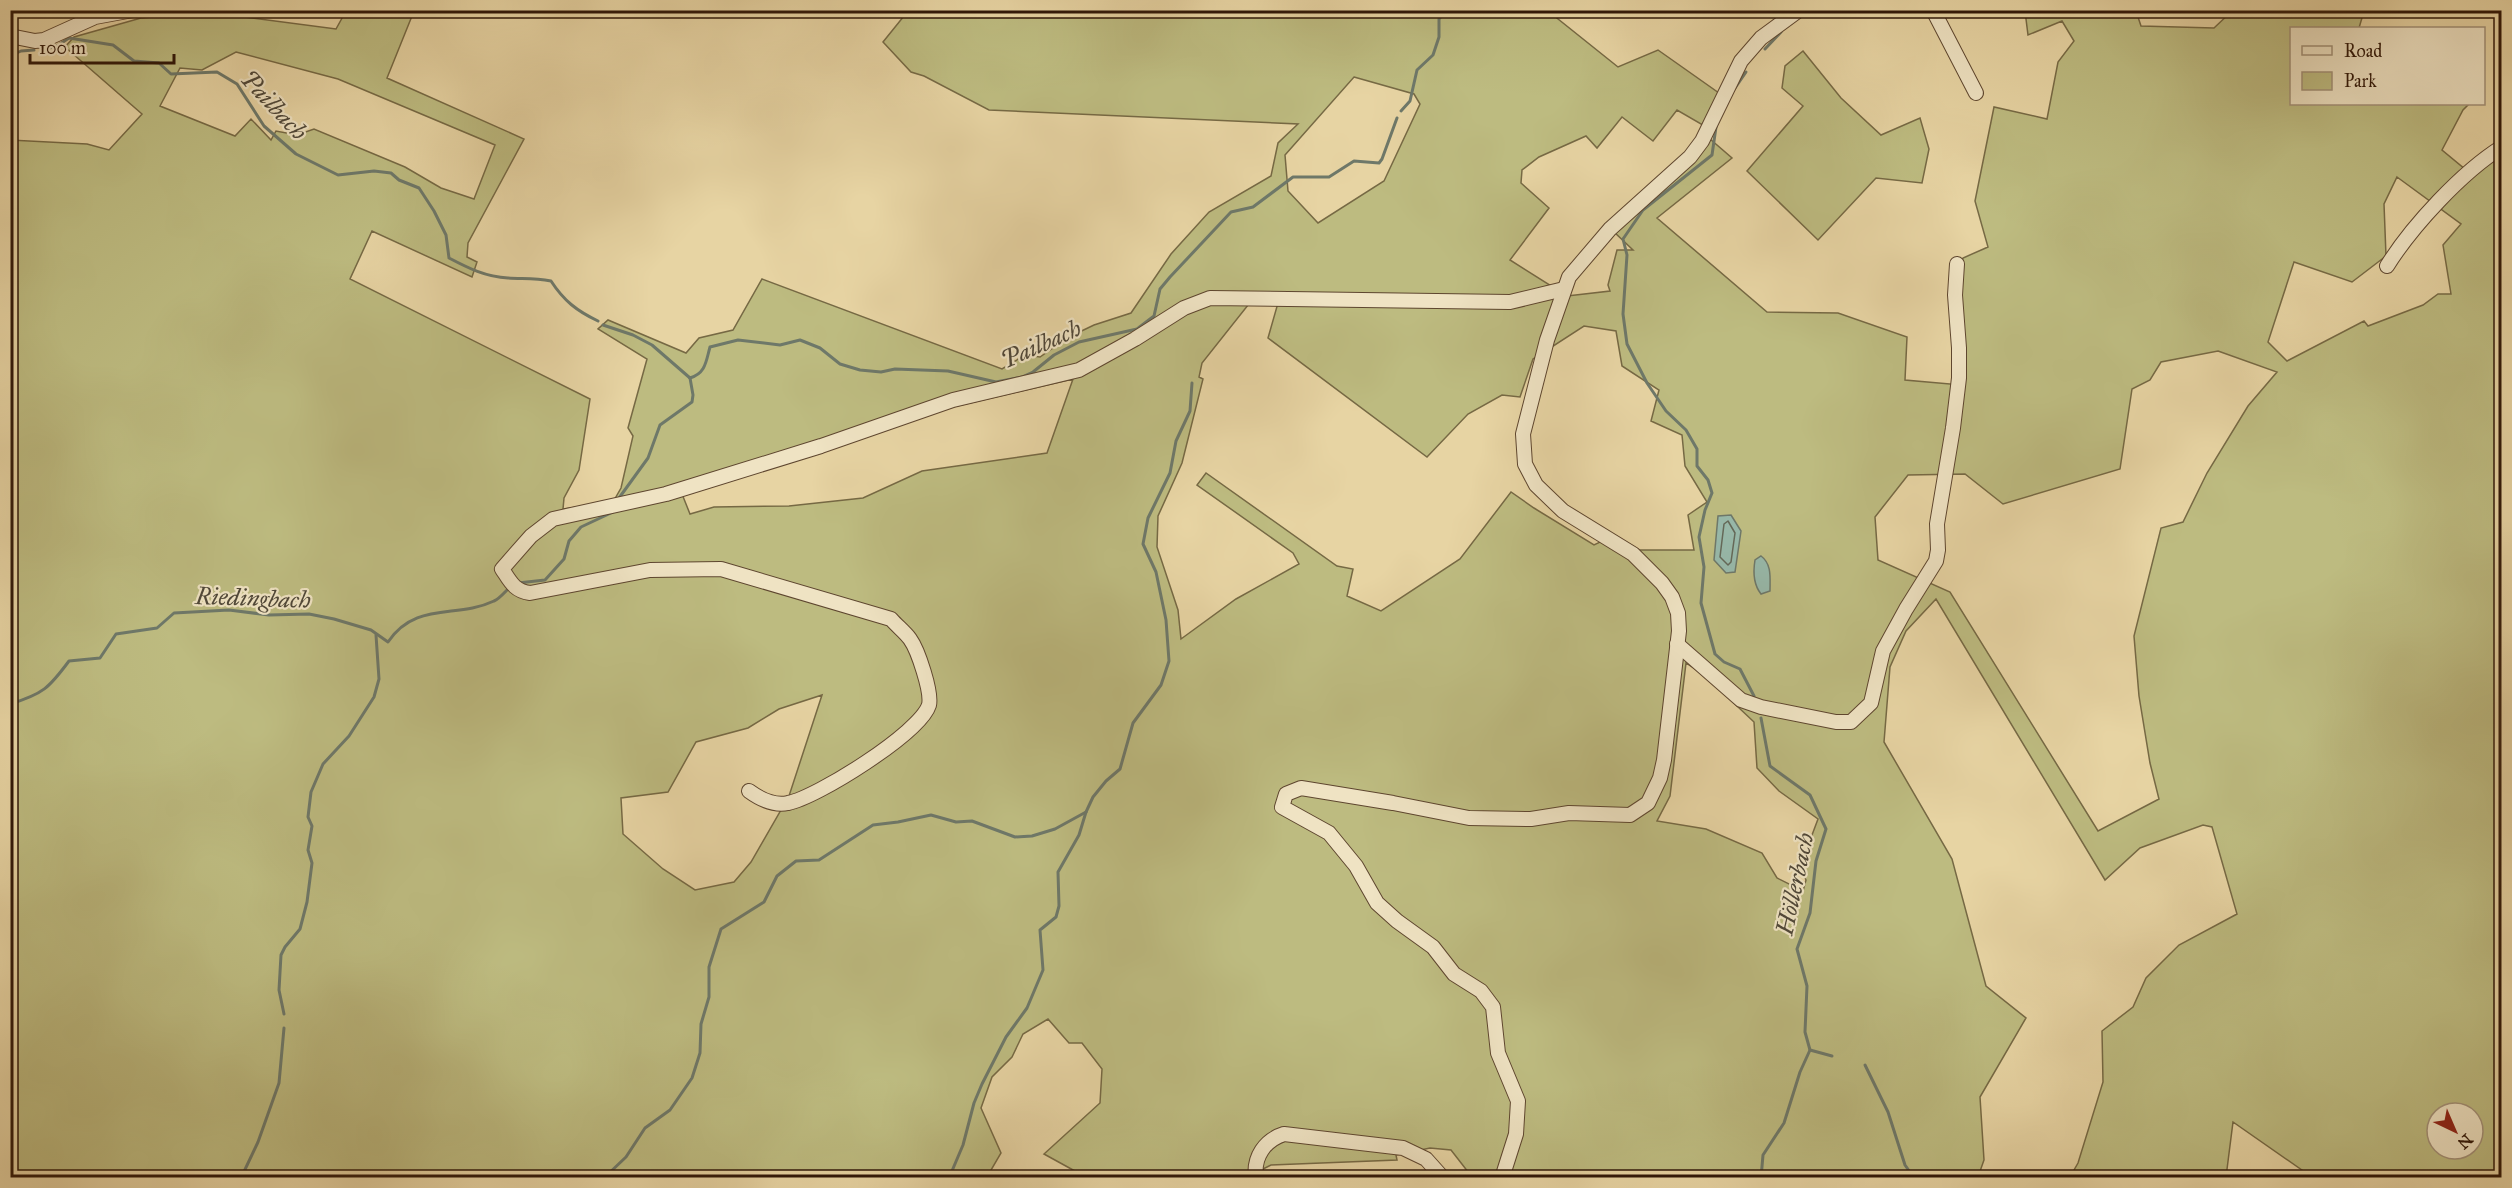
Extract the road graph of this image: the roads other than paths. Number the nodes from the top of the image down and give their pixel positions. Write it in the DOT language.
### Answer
graph roads {
  1 [pos="133,10"];
  2 [pos="1799,10"];
  3 [pos="1933,10"];
  4 [pos="10,36"];
  5 [pos="1976,93"];
  6 [pos="2502,147"];
  7 [pos="1957,264"];
  8 [pos="2387,266"];
  9 [pos="1564,289"];
  10 [pos="1677,644"];
  11 [pos="749,791"];
  12 [pos="1256,1178"];
  13 [pos="1443,1178"];
  14 [pos="1502,1178"];
  1 -- 4 [label="street"];
  2 -- 9 [label="street"];
  3 -- 5 [label="street"];
  6 -- 8 [label="street"];
  7 -- 10 [label="street"];
  9 -- 10 [label="street"];
  9 -- 11 [label="street"];
  10 -- 14 [label="street"];
  12 -- 13 [label="street"];
}
